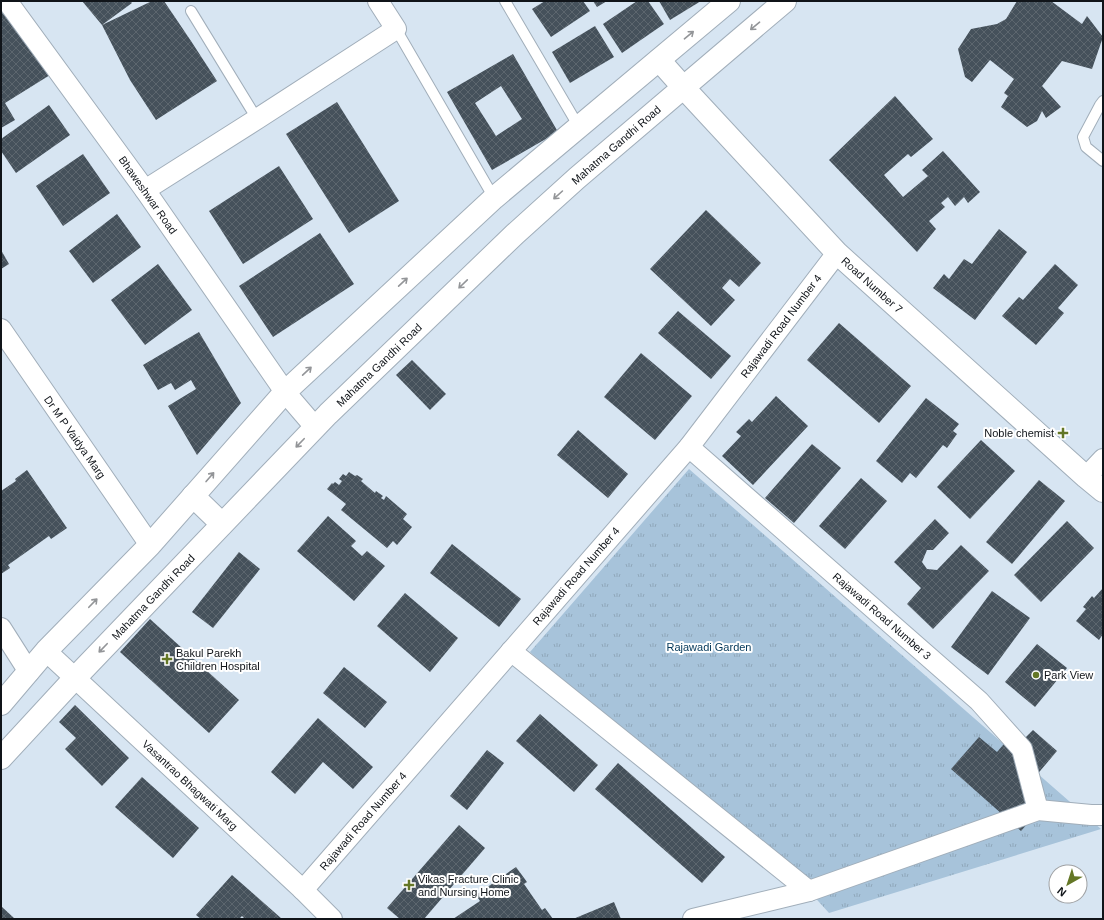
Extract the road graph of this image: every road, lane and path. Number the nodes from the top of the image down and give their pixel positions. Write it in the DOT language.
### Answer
graph roads {
  1 [pos="8,1"];
  2 [pos="378,1"];
  3 [pos="505,1"];
  4 [pos="785,1"];
  5 [pos="727,2"];
  6 [pos="191,11"];
  7 [pos="396,29"];
  8 [pos="659,60"];
  9 [pos="683,87"];
  10 [pos="1103,101"];
  11 [pos="257,120"];
  12 [pos="579,127"];
  13 [pos="1103,161"];
  14 [pos="145,190"];
  15 [pos="494,198"];
  16 [pos="837,253"];
  17 [pos="1,330"];
  18 [pos="285,392"];
  19 [pos="315,427"];
  20 [pos="689,447"];
  21 [pos="1103,459"];
  22 [pos="1086,477"];
  23 [pos="1103,491"];
  24 [pos="193,496"];
  25 [pos="222,524"];
  26 [pos="150,545"];
  27 [pos="1,628"];
  28 [pos="46,651"];
  29 [pos="511,651"];
  30 [pos="28,672"];
  31 [pos="75,678"];
  32 [pos="1,704"];
  33 [pos="1,758"];
  34 [pos="1038,810"];
  35 [pos="1103,815"];
  36 [pos="302,890"];
  37 [pos="809,891"];
  38 [pos="332,919"];
  39 [pos="693,919"];
  1 -- 14 [label="street, Bhaweshwar Road"];
  2 -- 7 [label="street"];
  3 -- 12 [label="lane"];
  4 -- 9 [label="street, Mahatma Gandhi Road, one-way"];
  8 -- 5 [label="street, one-way"];
  6 -- 11 [label="lane"];
  7 -- 11 [label="street"];
  7 -- 15 [label="lane"];
  8 -- 9 [label="street, Road Number 7"];
  8 -- 12 [label="street"];
  9 -- 16 [label="street, Road Number 7"];
  9 -- 19 [label="street, Mahatma Gandhi Road, one-way"];
  10 -- 13 [label="lane"];
  11 -- 14 [label="street"];
  12 -- 15 [label="street"];
  14 -- 18 [label="street, Bhaweshwar Road"];
  18 -- 15 [label="street, one-way"];
  16 -- 20 [label="street, Rajawadi Road Number 4"];
  16 -- 22 [label="street, Road Number 7"];
  17 -- 26 [label="street, Dr M P Vaidya Marg"];
  18 -- 19 [label="street, Bhaweshwar Road"];
  24 -- 18 [label="street, one-way"];
  19 -- 25 [label="street, Mahatma Gandhi Road, one-way"];
  20 -- 29 [label="street, Rajawadi Road Number 4"];
  20 -- 34 [label="street, Rajawadi Road Number 3"];
  21 -- 22 [label="street"];
  22 -- 23 [label="street, Road Number 7"];
  24 -- 25 [label="street"];
  24 -- 26 [label="street"];
  25 -- 31 [label="street, Mahatma Gandhi Road, one-way"];
  28 -- 26 [label="street, one-way"];
  27 -- 30 [label="street"];
  28 -- 30 [label="street"];
  28 -- 31 [label="street, Vasantrao Bhagwati Marg"];
  29 -- 36 [label="street, Rajawadi Road Number 4"];
  29 -- 37 [label="street"];
  30 -- 32 [label="street"];
  31 -- 33 [label="street, Mahatma Gandhi Road"];
  31 -- 36 [label="street, Vasantrao Bhagwati Marg"];
  34 -- 35 [label="street"];
  34 -- 37 [label="street"];
  36 -- 38 [label="street, Vasantrao Bhagwati Marg"];
  37 -- 39 [label="street"];
}
